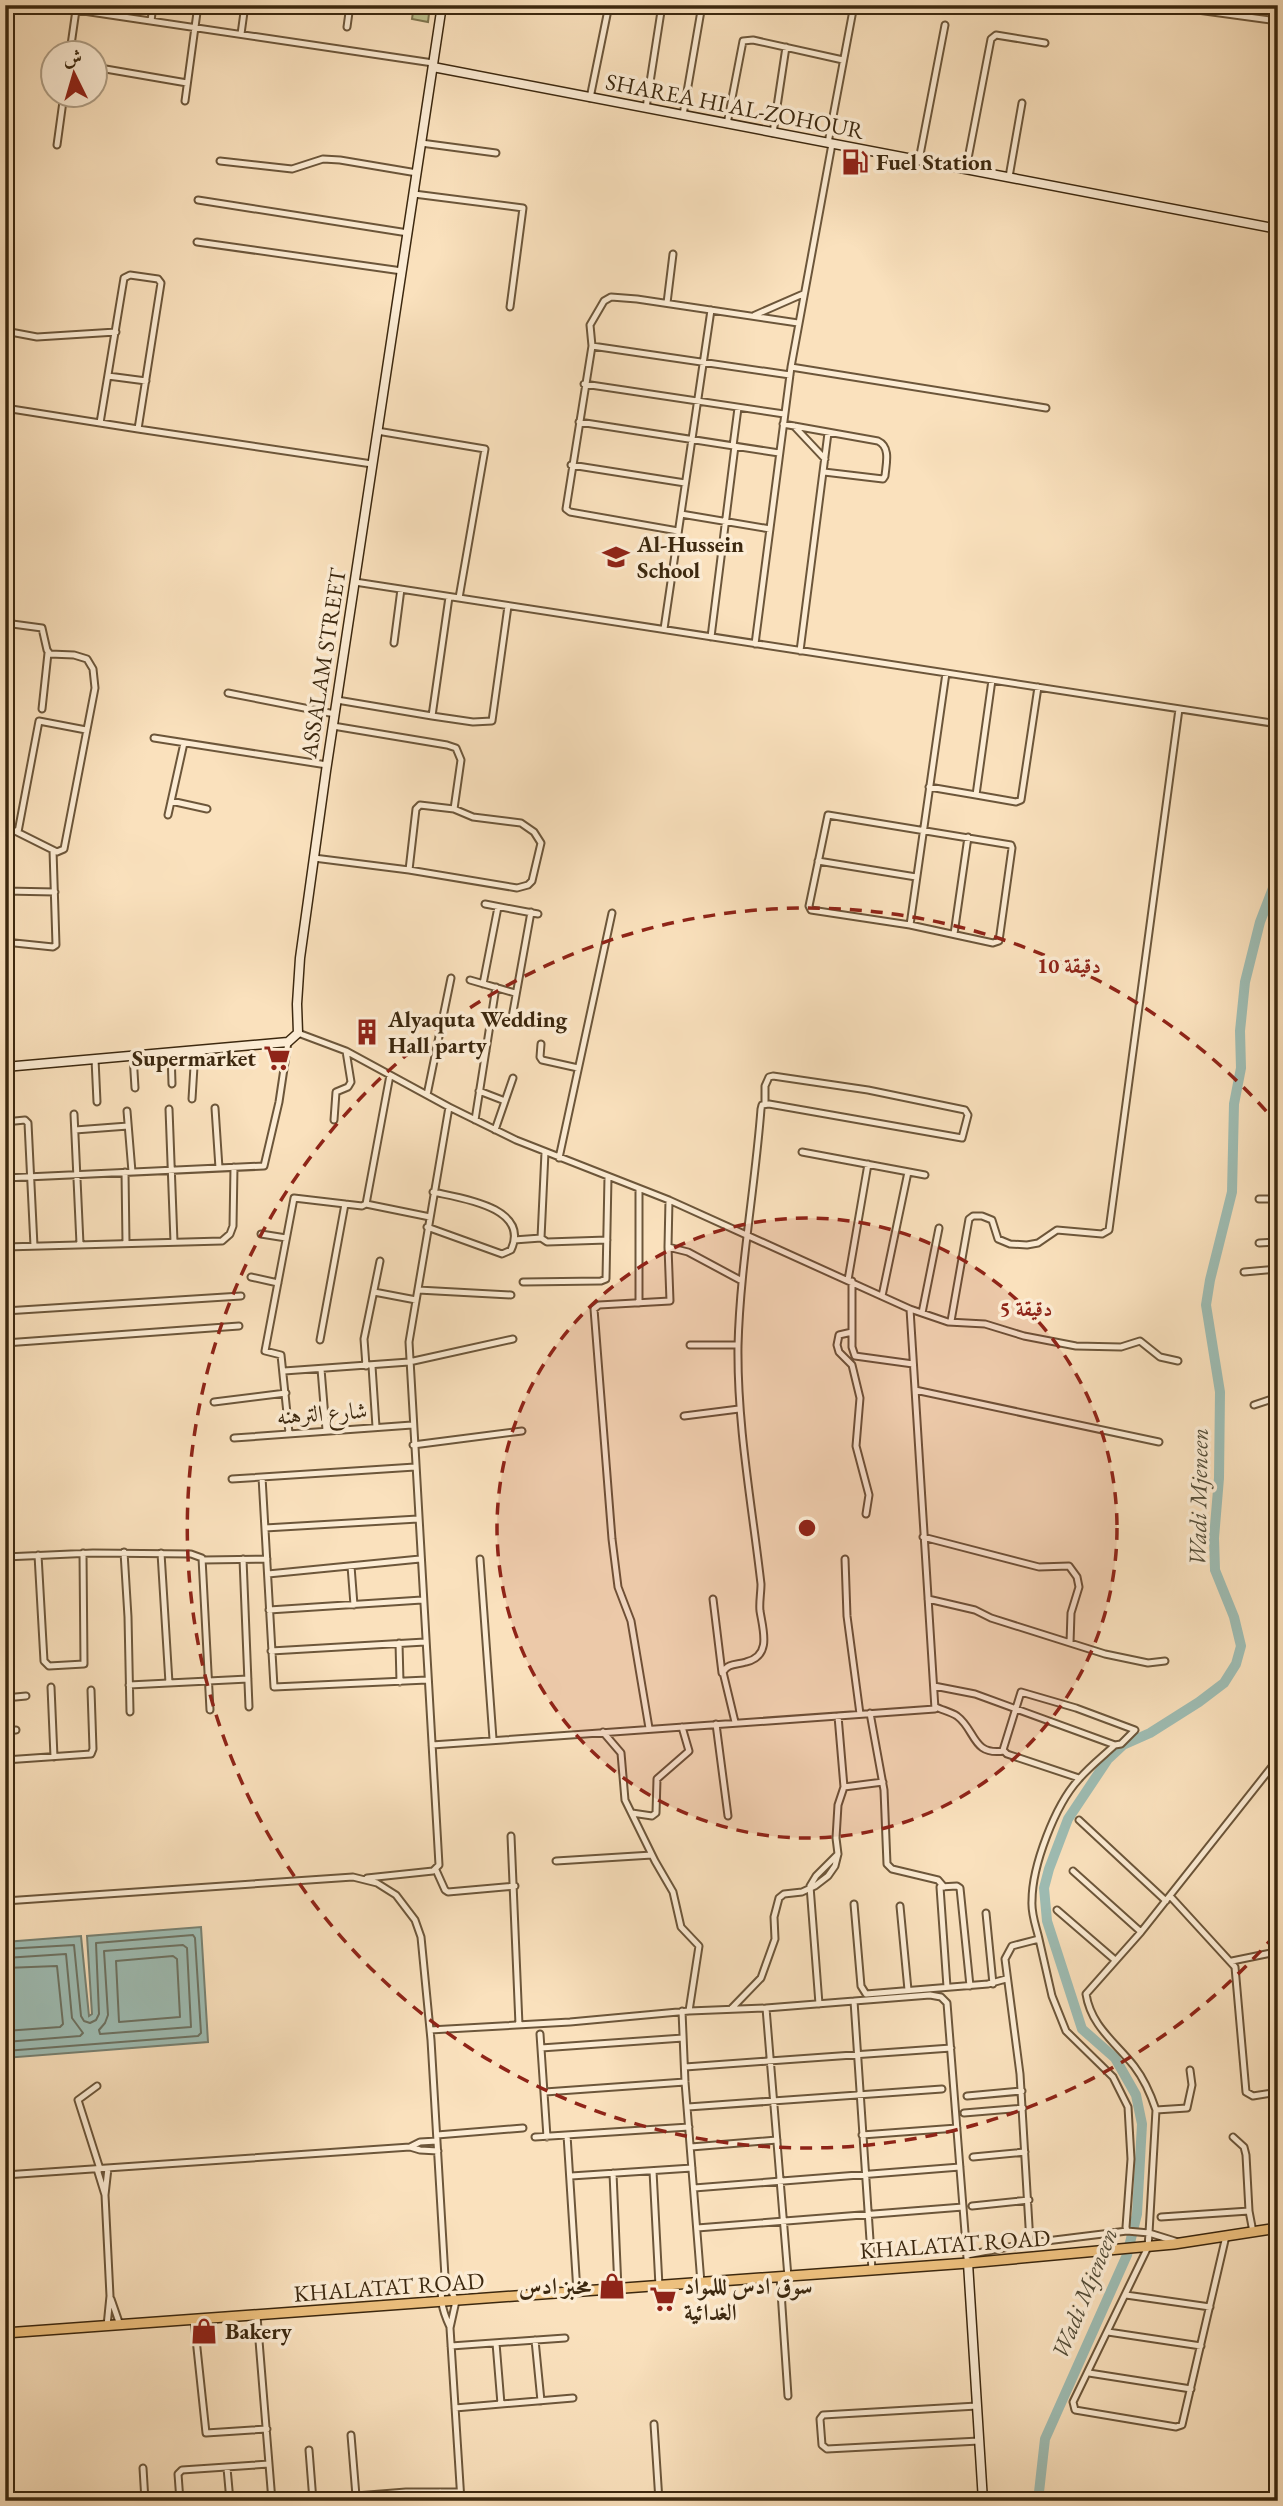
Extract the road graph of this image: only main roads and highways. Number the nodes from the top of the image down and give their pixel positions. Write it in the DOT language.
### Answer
graph roads {
  1 [pos="442,5"];
  2 [pos="433,65"];
  3 [pos="1278,229"];
  4 [pos="5,1067"];
  5 [pos="1278,2228"];
  6 [pos="968,2259"];
  7 [pos="5,2333"];
  8 [pos="983,2501"];
  1 -- 2 [label="main road, ASSALAM STREET"];
  2 -- 3 [label="main road, SHAREA HI AL-ZOHOUR"];
  2 -- 4 [label="main road, ASSALAM STREET"];
  5 -- 6 [label="main road, KHALATAT ROAD"];
  6 -- 7 [label="main road, KHALATAT ROAD"];
  6 -- 8 [label="main road"];
}
